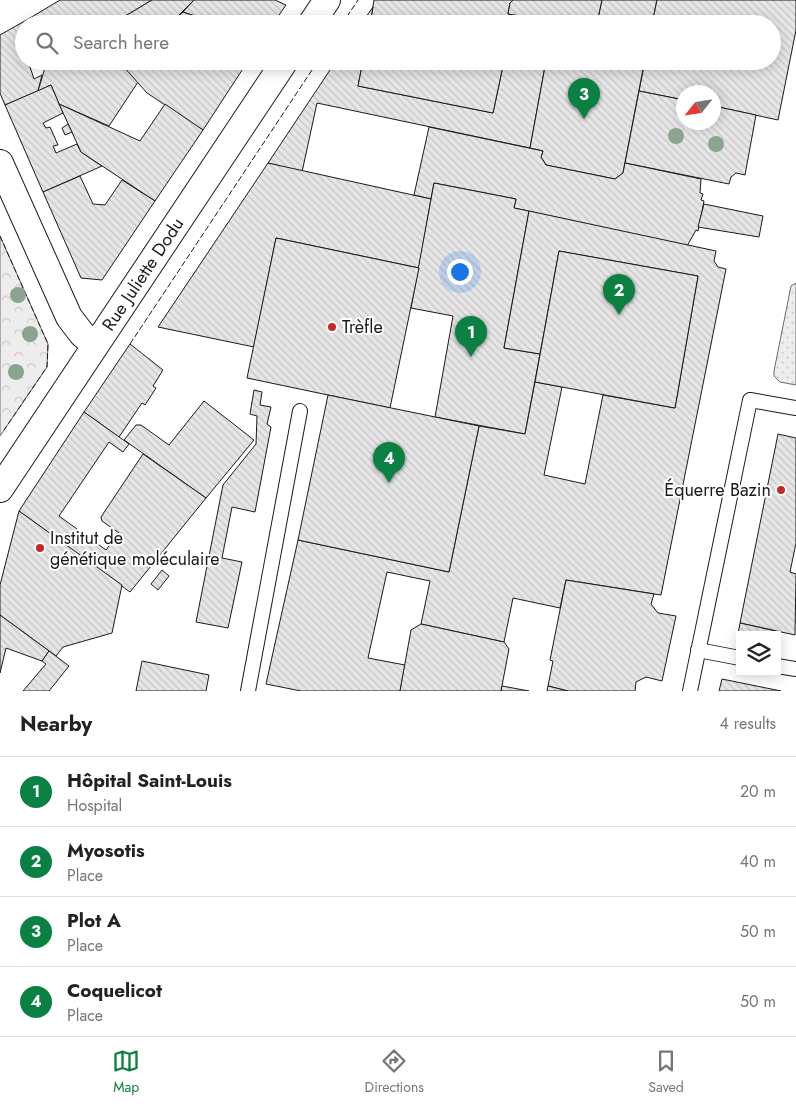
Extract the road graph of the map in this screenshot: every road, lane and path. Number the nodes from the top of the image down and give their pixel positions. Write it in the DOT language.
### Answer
graph roads {
  1 [pos="327,0"];
  2 [pos="317,15"];
  3 [pos="279,70"];
  4 [pos="0,163"];
  5 [pos="95,344"];
  6 [pos="796,408"];
  7 [pos="300,411"];
  8 [pos="0,489"];
  9 [pos="698,650"];
  10 [pos="736,657"];
  11 [pos="781,667"];
  12 [pos="796,669"];
  13 [pos="248,691"];
  14 [pos="690,691"];
  1 -- 2 [label="street"];
  3 -- 5 [label="street, Rue Juliette Dodu"];
  4 -- 5 [label="street"];
  5 -- 8 [label="street, Rue Juliette Dodu"];
  6 -- 9 [label="lane"];
  7 -- 13 [label="lane"];
  9 -- 10 [label="lane"];
  9 -- 14 [label="lane"];
  11 -- 12 [label="lane"];
}
